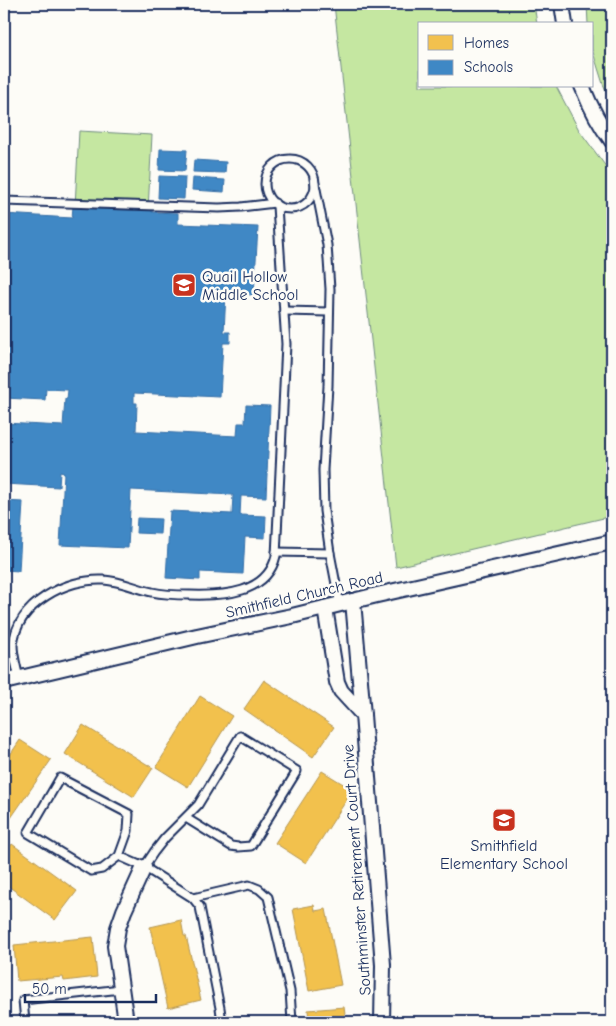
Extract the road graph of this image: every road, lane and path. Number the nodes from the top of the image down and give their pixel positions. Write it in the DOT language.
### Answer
graph roads {
  1 [pos="562,4"];
  2 [pos="565,22"];
  3 [pos="583,88"];
  4 [pos="612,141"];
  5 [pos="314,179"];
  6 [pos="4,201"];
  7 [pos="276,204"];
  8 [pos="284,312"];
  9 [pos="330,312"];
  10 [pos="612,542"];
  11 [pos="276,552"];
  12 [pos="330,553"];
  13 [pos="346,603"];
  14 [pos="325,608"];
  15 [pos="19,678"];
  16 [pos="4,682"];
  17 [pos="363,715"];
  18 [pos="186,818"];
  19 [pos="120,856"];
  20 [pos="144,867"];
  21 [pos="193,898"];
  22 [pos="121,989"];
  23 [pos="25,1022"];
  24 [pos="126,1022"];
  25 [pos="222,1022"];
  26 [pos="292,1022"];
  27 [pos="382,1022"];
  1 -- 2 [label="street"];
  3 -- 4 [label="street"];
  5 -- 7 [label="lane"];
  5 -- 7 [label="lane"];
  5 -- 9 [label="lane"];
  6 -- 7 [label="lane"];
  7 -- 8 [label="lane"];
  8 -- 9 [label="lane"];
  8 -- 11 [label="lane"];
  9 -- 12 [label="lane"];
  10 -- 13 [label="street, Smithfield Church Road"];
  11 -- 12 [label="lane"];
  11 -- 15 [label="lane"];
  12 -- 13 [label="lane"];
  13 -- 14 [label="street, Smithfield Church Road"];
  13 -- 17 [label="street, Southminster Retirement Court Drive"];
  14 -- 15 [label="street, Smithfield Church Road"];
  14 -- 17 [label="street"];
  15 -- 16 [label="street, Smithfield Church Road"];
  17 -- 27 [label="street, Southminster Retirement Court Drive"];
  18 -- 18 [label="lane"];
  18 -- 20 [label="lane"];
  19 -- 19 [label="lane"];
  19 -- 20 [label="lane"];
  20 -- 21 [label="lane"];
  20 -- 22 [label="street"];
  21 -- 25 [label="lane"];
  21 -- 26 [label="lane"];
  22 -- 23 [label="lane"];
  22 -- 24 [label="street"];
}
